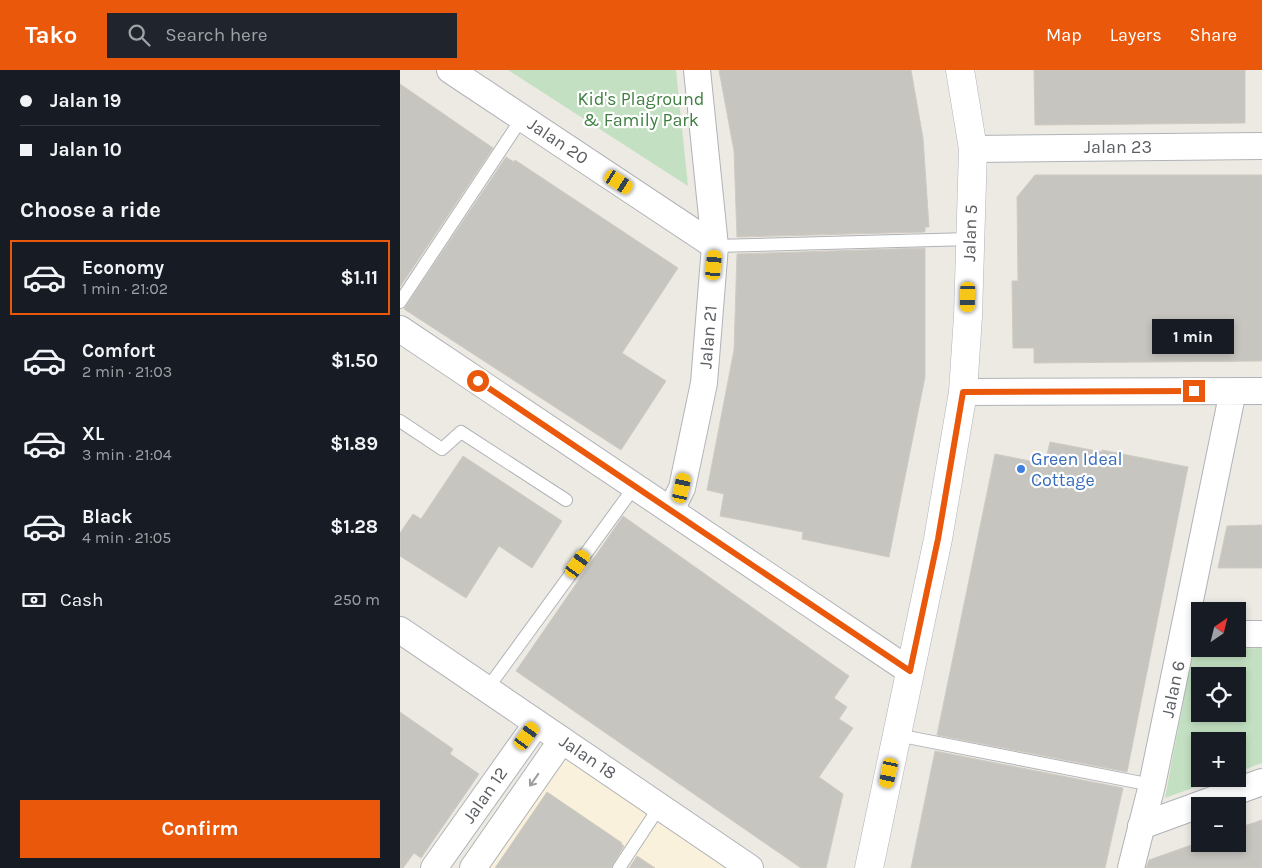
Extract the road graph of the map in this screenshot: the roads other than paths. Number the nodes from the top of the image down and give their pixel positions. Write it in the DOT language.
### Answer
graph roads {
  1 [pos="450,70"];
  2 [pos="697,70"];
  3 [pos="960,70"];
  4 [pos="522,118"];
  5 [pos="1262,146"];
  6 [pos="973,149"];
  7 [pos="970,239"];
  8 [pos="716,246"];
  9 [pos="400,302"];
  10 [pos="400,329"];
  11 [pos="1233,391"];
  12 [pos="1262,391"];
  13 [pos="963,392"];
  14 [pos="400,421"];
  15 [pos="636,486"];
  16 [pos="566,500"];
  17 [pos="671,510"];
  18 [pos="1198,602"];
  19 [pos="400,630"];
  20 [pos="1246,634"];
  21 [pos="1262,634"];
  22 [pos="1191,639"];
  23 [pos="910,671"];
  24 [pos="487,689"];
  25 [pos="537,723"];
  26 [pos="897,735"];
  27 [pos="562,740"];
  28 [pos="1262,782"];
  29 [pos="1152,785"];
  30 [pos="660,806"];
  31 [pos="1141,826"];
  32 [pos="434,868"];
  33 [pos="473,868"];
  34 [pos="618,868"];
  35 [pos="750,868"];
  36 [pos="869,868"];
  37 [pos="1130,868"];
  1 -- 4 [label="street, Jalan 20"];
  2 -- 8 [label="street, Jalan 21"];
  3 -- 6 [label="street, Jalan 5"];
  4 -- 8 [label="street, Jalan 20"];
  4 -- 9 [label="lane"];
  5 -- 6 [label="street, Jalan 23"];
  6 -- 7 [label="street, Jalan 5"];
  7 -- 8 [label="lane"];
  7 -- 13 [label="street, Jalan 5"];
  8 -- 17 [label="street, Jalan 21"];
  10 -- 15 [label="street"];
  11 -- 12 [label="street"];
  11 -- 13 [label="street"];
  11 -- 18 [label="street, Jalan 6"];
  13 -- 23 [label="street, Jalan 5"];
  14 -- 16 [label="lane"];
  15 -- 17 [label="street"];
  15 -- 24 [label="lane"];
  17 -- 23 [label="street"];
  19 -- 24 [label="street, Jalan 18"];
  20 -- 21 [label="street"];
  22 -- 29 [label="street, Jalan 6"];
  23 -- 26 [label="street, Jalan 5"];
  24 -- 25 [label="street, Jalan 18"];
  25 -- 27 [label="street, Jalan 18"];
  25 -- 32 [label="street, Jalan 12"];
  26 -- 29 [label="lane"];
  26 -- 36 [label="street, Jalan 5"];
  27 -- 30 [label="street, Jalan 18"];
  27 -- 33 [label="street, one-way"];
  28 -- 31 [label="street"];
  29 -- 31 [label="street, Jalan 6"];
  30 -- 34 [label="lane"];
  30 -- 35 [label="street, Jalan 18"];
  31 -- 37 [label="street, Jalan 6"];
}
